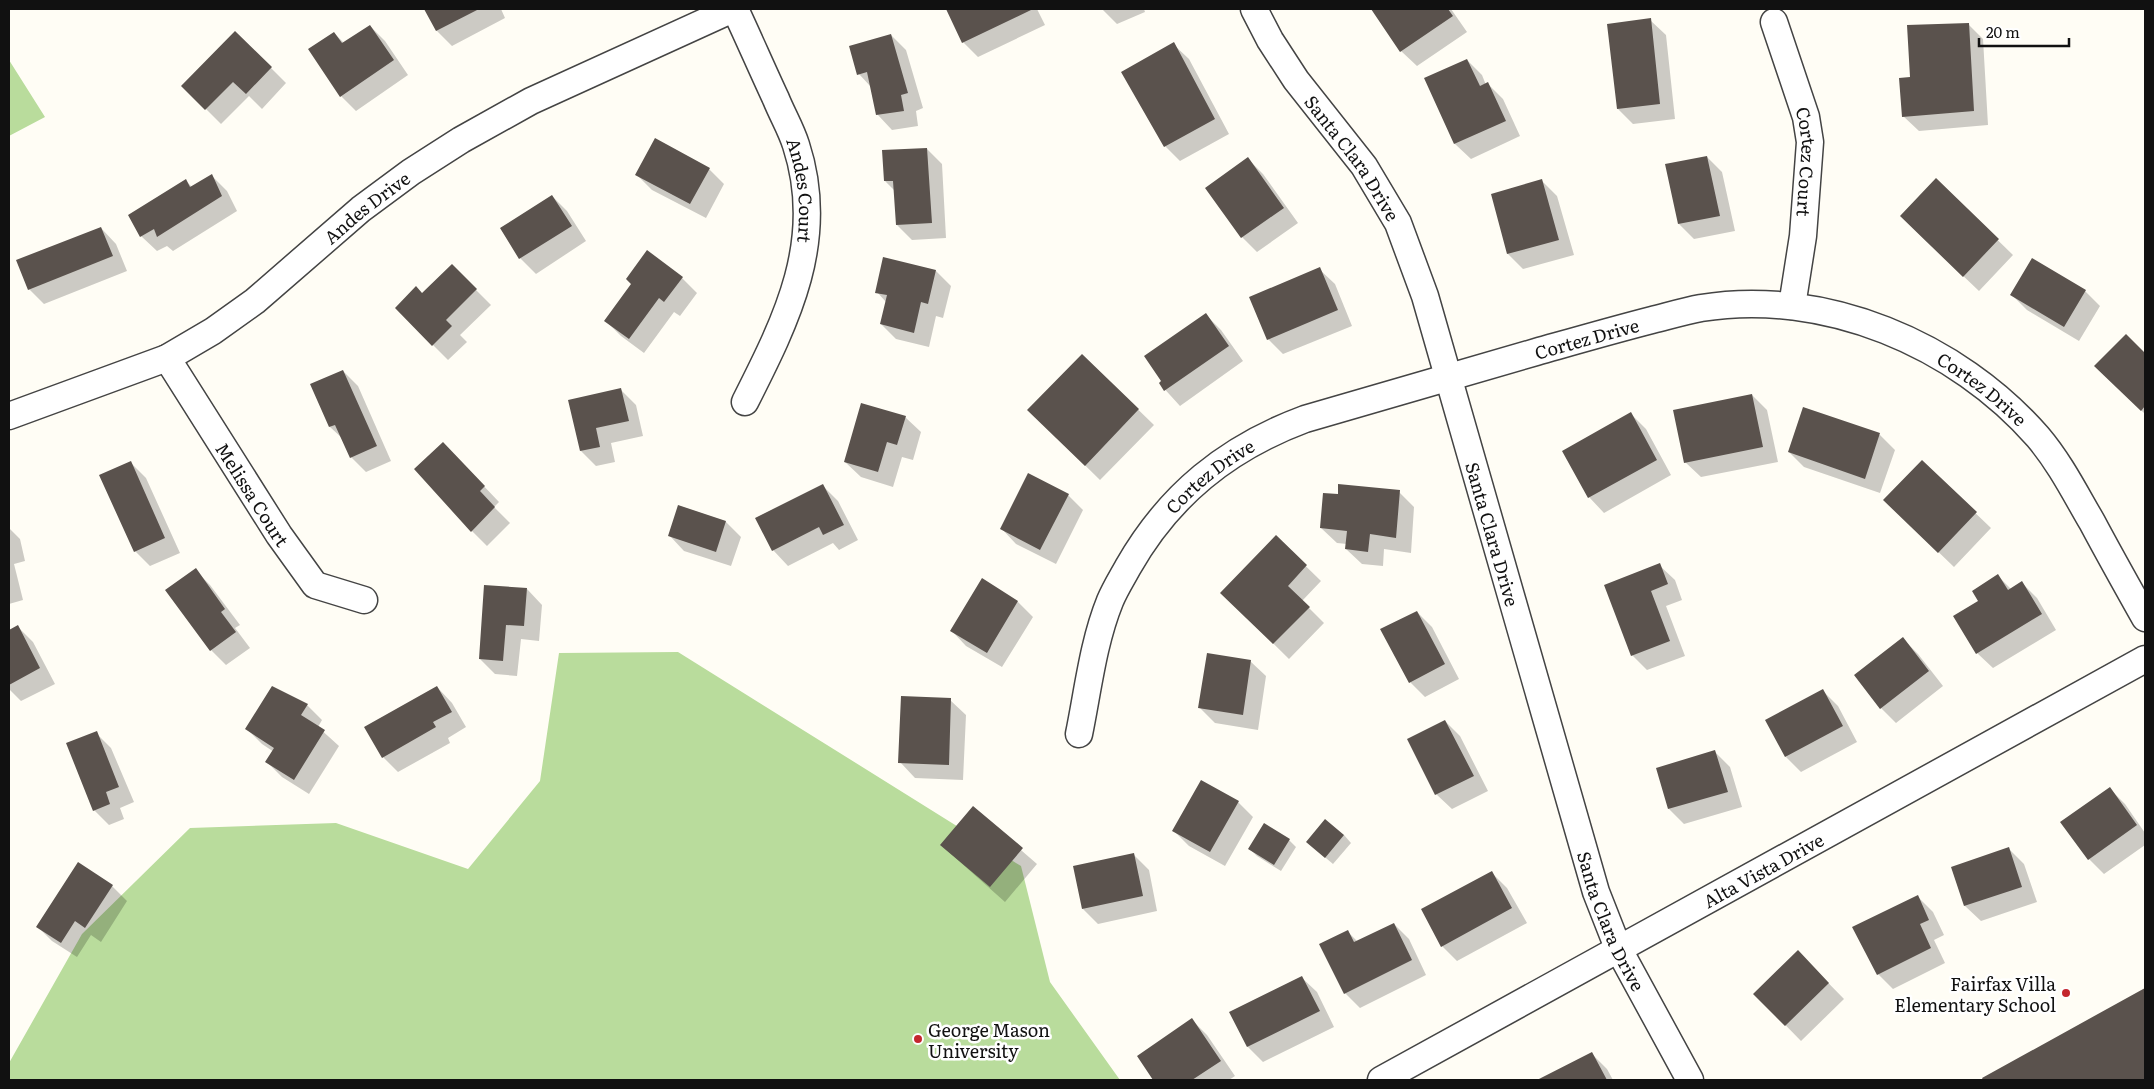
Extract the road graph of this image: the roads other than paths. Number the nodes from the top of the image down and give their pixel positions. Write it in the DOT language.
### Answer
graph roads {
  1 [pos="734,9"];
  2 [pos="1254,9"];
  3 [pos="1774,22"];
  4 [pos="1792,306"];
  5 [pos="167,358"];
  6 [pos="1449,377"];
  7 [pos="745,402"];
  8 [pos="9,416"];
  9 [pos="364,600"];
  10 [pos="2145,618"];
  11 [pos="2145,659"];
  12 [pos="1078,734"];
  13 [pos="1618,948"];
  14 [pos="1381,1080"];
  15 [pos="1690,1080"];
  1 -- 5 [label="street, Andes Drive"];
  1 -- 7 [label="street, Andes Court"];
  2 -- 6 [label="street, Santa Clara Drive"];
  3 -- 4 [label="street, Cortez Court"];
  4 -- 6 [label="street, Cortez Drive"];
  4 -- 10 [label="street, Cortez Drive"];
  5 -- 8 [label="street, Andes Drive"];
  5 -- 9 [label="street, Melissa Court"];
  6 -- 12 [label="street, Cortez Drive"];
  6 -- 13 [label="street, Santa Clara Drive"];
  11 -- 13 [label="street, Alta Vista Drive"];
  13 -- 14 [label="street, Alta Vista Drive"];
  13 -- 15 [label="street, Santa Clara Drive"];
}
